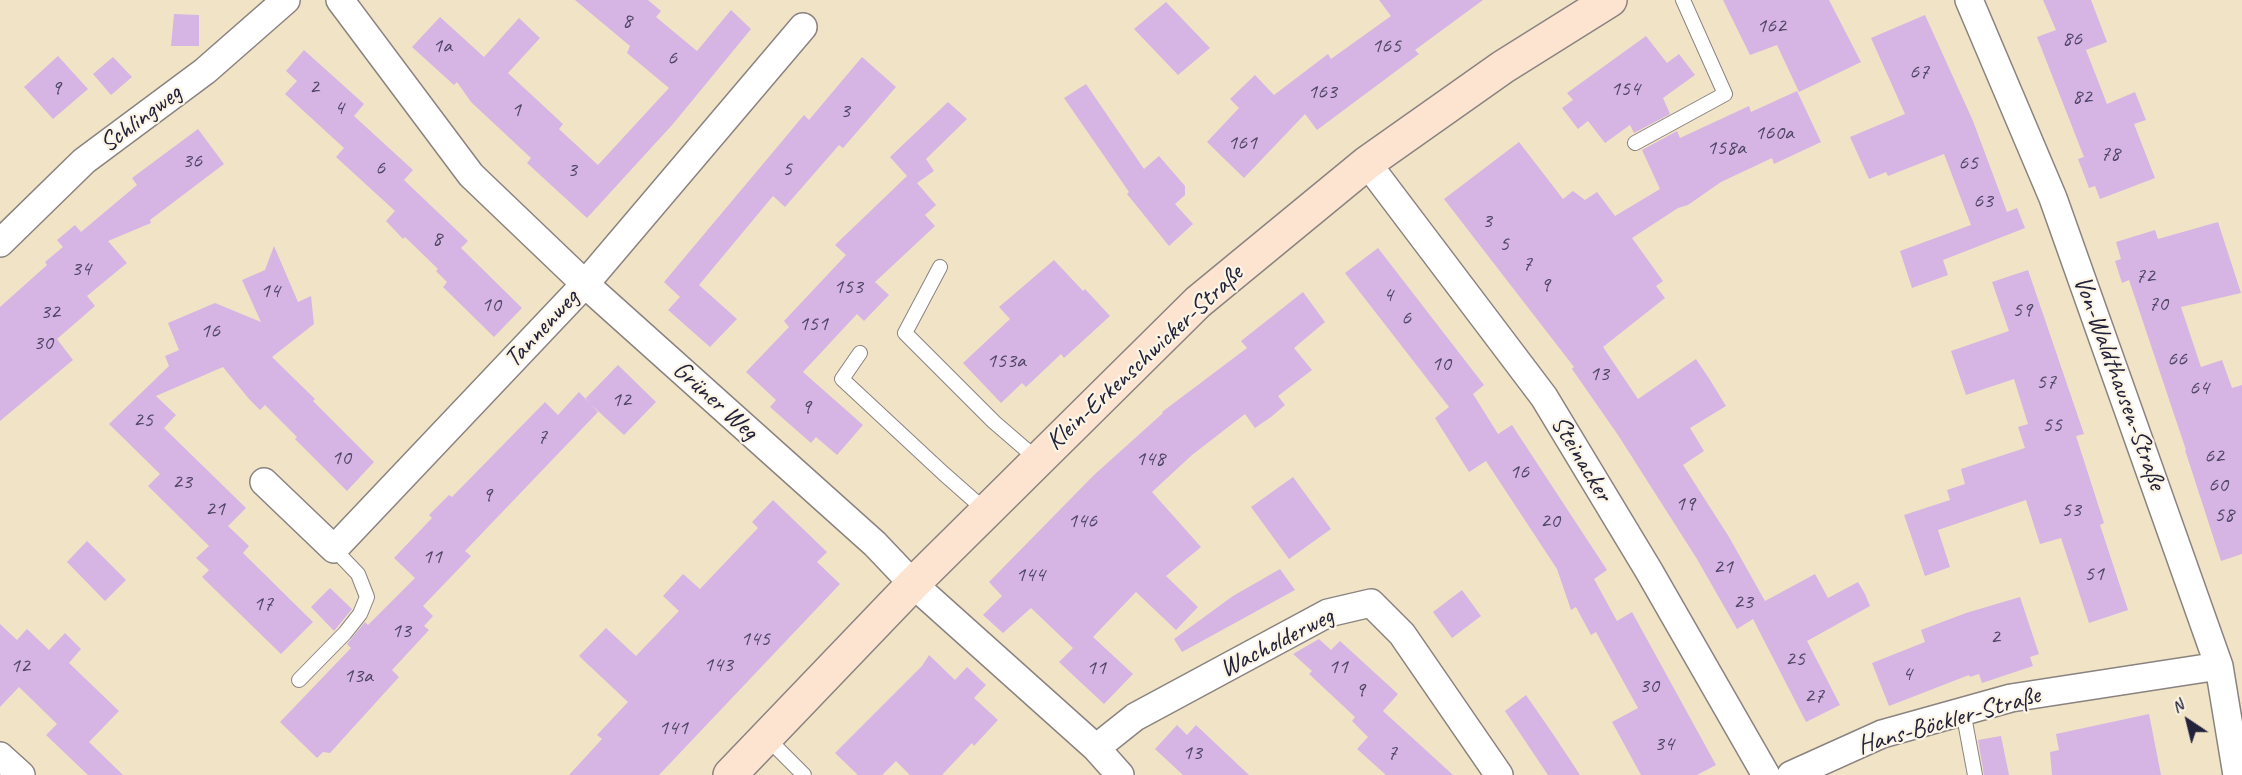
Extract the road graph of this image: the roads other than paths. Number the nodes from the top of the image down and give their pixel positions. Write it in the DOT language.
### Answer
graph roads {
  1 [pos="286,0"];
  2 [pos="340,0"];
  3 [pos="1610,0"];
  4 [pos="1683,0"];
  5 [pos="1969,0"];
  6 [pos="803,27"];
  7 [pos="1635,143"];
  8 [pos="1367,163"];
  9 [pos="0,243"];
  10 [pos="940,267"];
  11 [pos="585,284"];
  12 [pos="860,353"];
  13 [pos="1038,460"];
  14 [pos="264,482"];
  15 [pos="986,511"];
  16 [pos="334,549"];
  17 [pos="913,584"];
  18 [pos="2219,666"];
  19 [pos="299,680"];
  20 [pos="1963,711"];
  21 [pos="766,737"];
  22 [pos="1096,748"];
  23 [pos="0,756"];
  24 [pos="1114,773"];
  25 [pos="21,775"];
  26 [pos="730,775"];
  27 [pos="804,775"];
  28 [pos="1499,775"];
  29 [pos="1766,775"];
  30 [pos="1791,775"];
  31 [pos="1975,775"];
  32 [pos="2237,775"];
  1 -- 9 [label="street, Schlingweg"];
  2 -- 11 [label="street, Grüner Weg"];
  3 -- 8 [label="street, Klein-Erkenschwicker-Straße"];
  4 -- 7 [label="lane"];
  5 -- 18 [label="street, Von-Waldthausen-Straße"];
  6 -- 11 [label="street, Tannenweg"];
  8 -- 13 [label="street, Klein-Erkenschwicker-Straße"];
  8 -- 29 [label="street, Steinacker"];
  10 -- 13 [label="lane"];
  11 -- 16 [label="street, Tannenweg"];
  11 -- 17 [label="street, Grüner Weg"];
  12 -- 15 [label="lane"];
  13 -- 15 [label="street, Klein-Erkenschwicker-Straße"];
  14 -- 16 [label="street"];
  15 -- 17 [label="street, Klein-Erkenschwicker-Straße"];
  16 -- 19 [label="lane"];
  17 -- 21 [label="street, Klein-Erkenschwicker-Straße"];
  17 -- 22 [label="street, Grüner Weg"];
  18 -- 20 [label="street, Hans-Böckler-Straße"];
  18 -- 32 [label="street, Von-Waldthausen-Straße"];
  20 -- 30 [label="street, Hans-Böckler-Straße"];
  20 -- 31 [label="lane"];
  21 -- 26 [label="street, Klein-Erkenschwicker-Straße"];
  21 -- 27 [label="lane"];
  22 -- 24 [label="street, Grüner Weg"];
  22 -- 28 [label="street, Wacholderweg"];
  23 -- 25 [label="street"];
}
